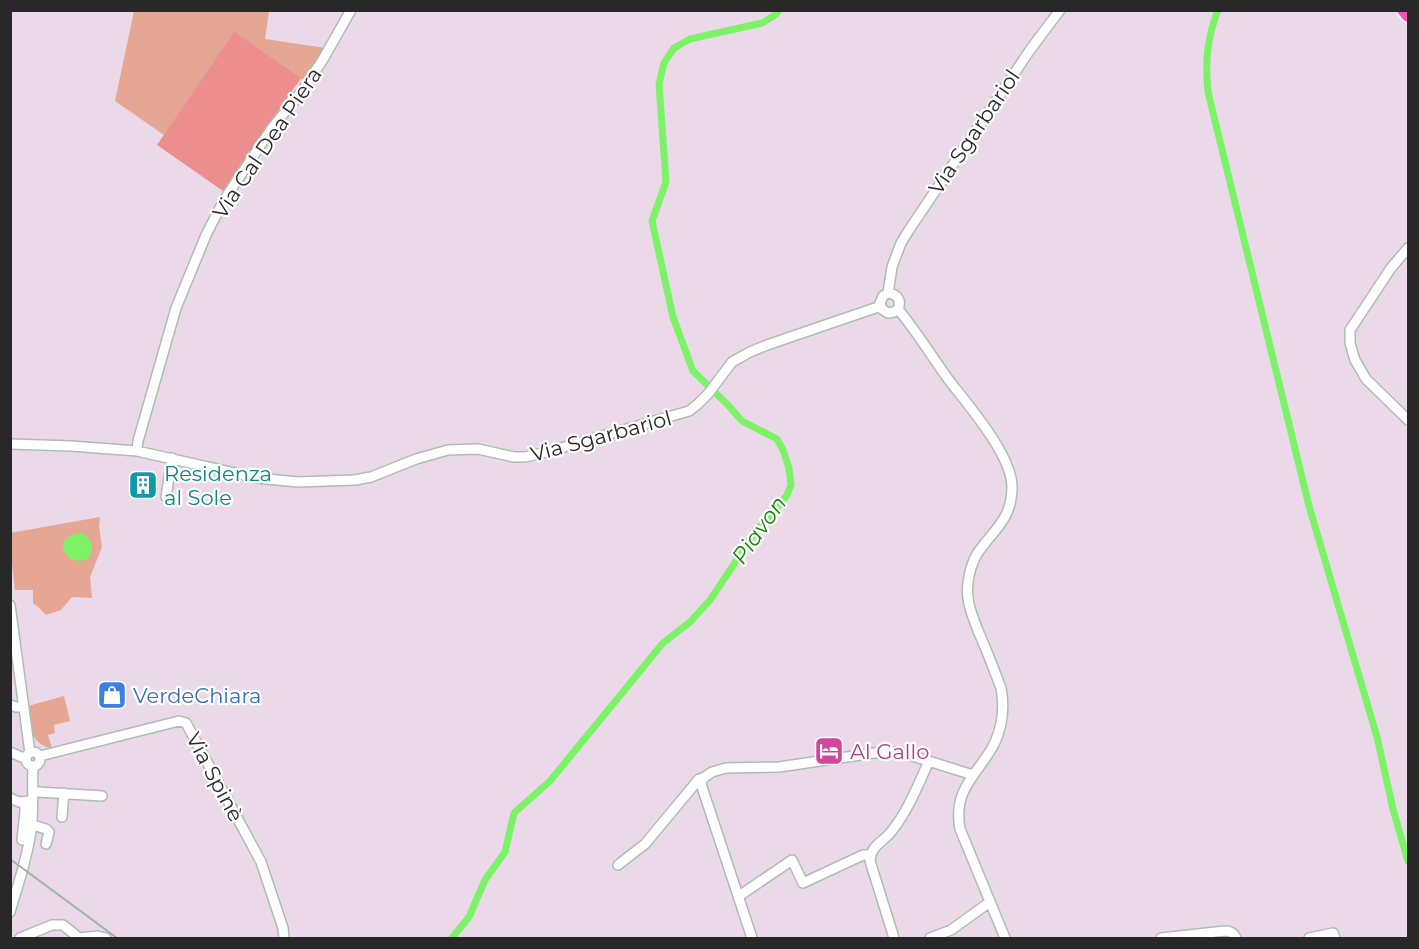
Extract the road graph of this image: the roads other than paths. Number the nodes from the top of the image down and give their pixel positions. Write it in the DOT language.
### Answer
graph roads {
  1 [pos="351,10"];
  2 [pos="1060,10"];
  3 [pos="1403,10"];
  4 [pos="1408,16"];
  5 [pos="1408,248"];
  6 [pos="888,293"];
  7 [pos="881,306"];
  8 [pos="898,309"];
  9 [pos="1408,420"];
  10 [pos="10,444"];
  11 [pos="137,451"];
  12 [pos="172,458"];
  13 [pos="166,497"];
  14 [pos="10,605"];
  15 [pos="10,705"];
  16 [pos="24,707"];
  17 [pos="10,752"];
  18 [pos="33,760"];
  19 [pos="929,761"];
  20 [pos="973,775"];
  21 [pos="704,778"];
  22 [pos="64,793"];
  23 [pos="102,796"];
  24 [pos="10,798"];
  25 [pos="32,798"];
  26 [pos="62,818"];
  27 [pos="36,826"];
  28 [pos="22,840"];
  29 [pos="46,844"];
  30 [pos="870,855"];
  31 [pos="30,864"];
  32 [pos="618,865"];
  33 [pos="739,896"];
  34 [pos="990,902"];
  35 [pos="10,912"];
  36 [pos="20,939"];
  37 [pos="106,939"];
  38 [pos="284,939"];
  39 [pos="752,939"];
  40 [pos="894,939"];
  41 [pos="930,939"];
  42 [pos="1005,939"];
  43 [pos="1161,939"];
  44 [pos="1236,939"];
  45 [pos="1309,939"];
  46 [pos="1335,939"];
  1 -- 11 [label="street, Via Cal Dea Piera"];
  2 -- 6 [label="street, Via Sgarbariol"];
  3 -- 4 [label="main road"];
  5 -- 9 [label="street"];
  6 -- 7 [label="street, Via Sgarbariol"];
  6 -- 8 [label="street"];
  7 -- 8 [label="street, Via Sgarbariol"];
  7 -- 12 [label="street, Via Sgarbariol"];
  8 -- 20 [label="street"];
  10 -- 11 [label="street, Via Sgarbariol"];
  11 -- 12 [label="street, Via Sgarbariol"];
  12 -- 13 [label="street"];
  14 -- 16 [label="street"];
  15 -- 16 [label="street"];
  16 -- 18 [label="street"];
  17 -- 18 [label="street"];
  18 -- 25 [label="street"];
  18 -- 38 [label="street, Via Spinè"];
  19 -- 20 [label="street"];
  19 -- 21 [label="street"];
  19 -- 30 [label="street"];
  20 -- 34 [label="street"];
  21 -- 32 [label="street"];
  21 -- 33 [label="street"];
  22 -- 23 [label="street"];
  22 -- 25 [label="street"];
  22 -- 26 [label="street"];
  24 -- 25 [label="street"];
  25 -- 27 [label="street"];
  25 -- 28 [label="street"];
  25 -- 35 [label="street"];
  27 -- 29 [label="street"];
  27 -- 31 [label="street"];
  30 -- 33 [label="street"];
  30 -- 40 [label="street"];
  33 -- 39 [label="street"];
  34 -- 41 [label="street"];
  34 -- 42 [label="street"];
  36 -- 37 [label="street"];
  43 -- 44 [label="street"];
  45 -- 46 [label="street"];
}
